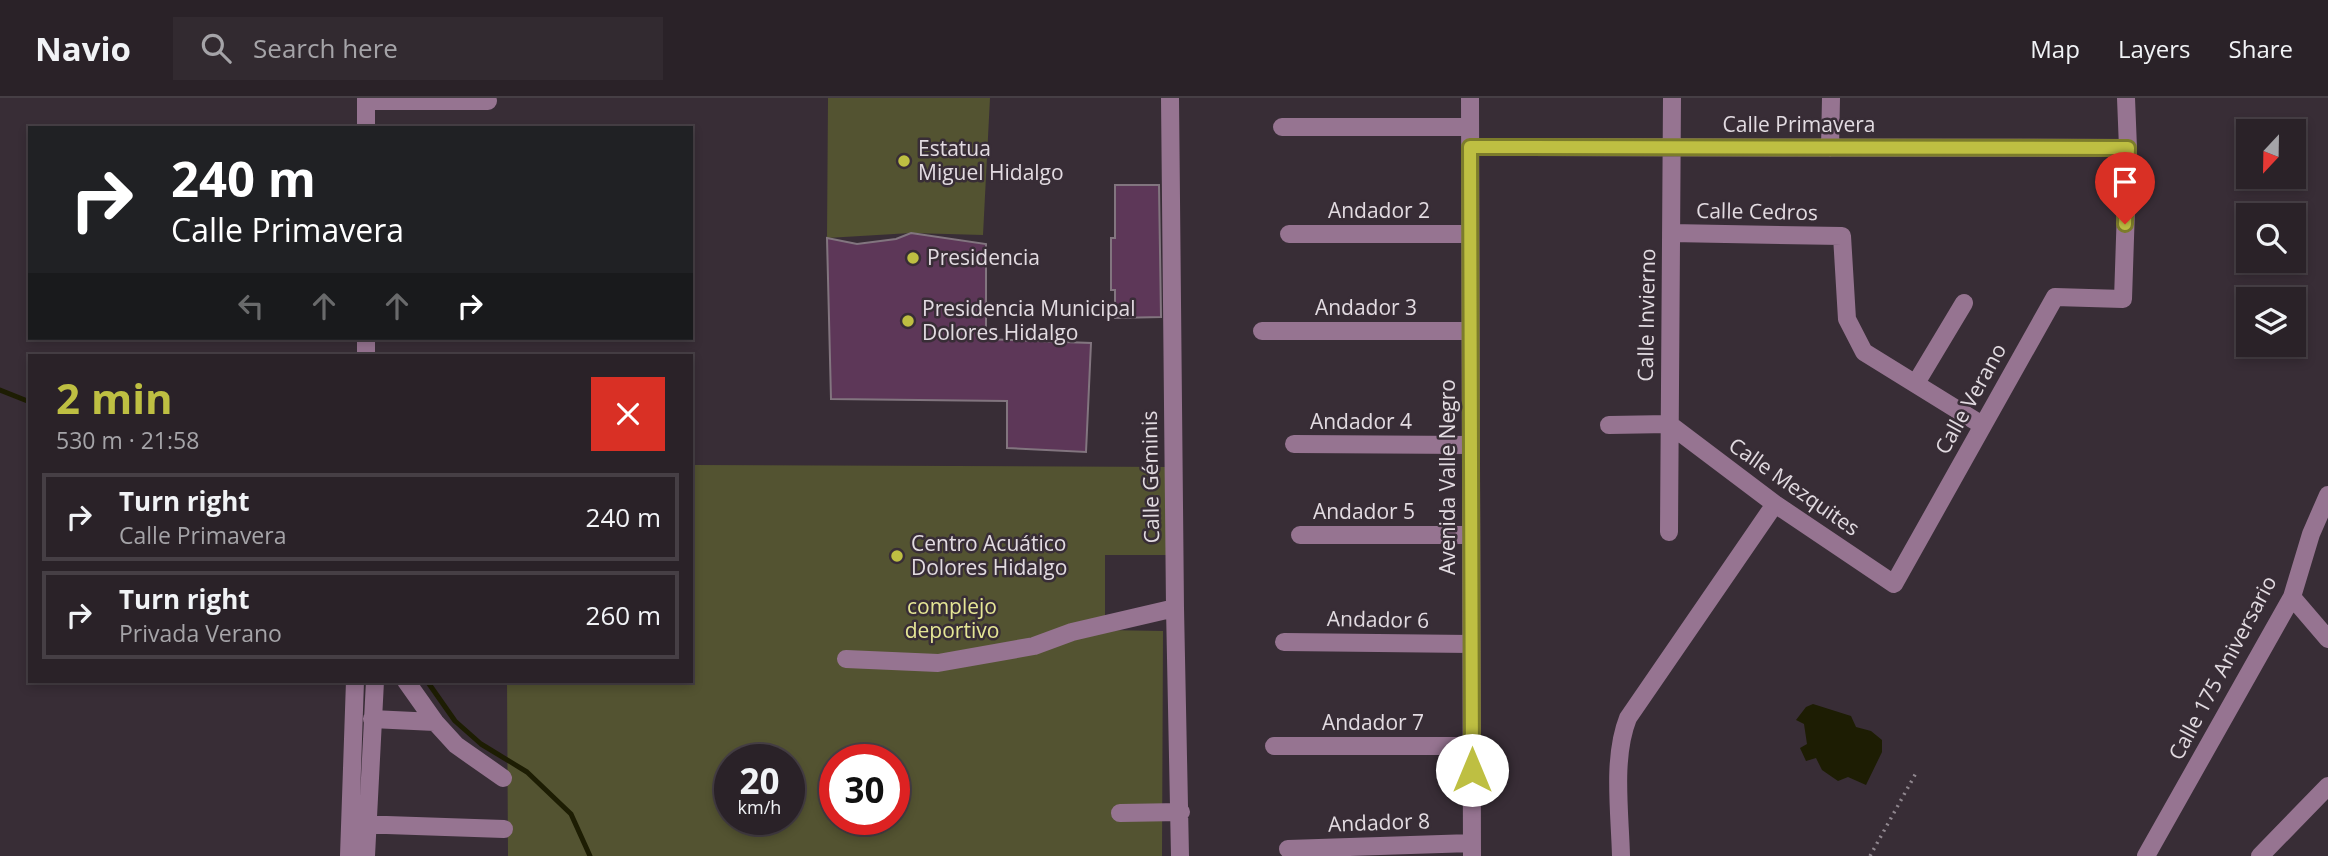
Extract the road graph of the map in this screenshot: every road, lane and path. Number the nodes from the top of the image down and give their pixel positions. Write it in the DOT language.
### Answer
graph roads {
  1 [pos="1170,98"];
  2 [pos="1469,98"];
  3 [pos="1672,98"];
  4 [pos="1831,98"];
  5 [pos="2126,98"];
  6 [pos="440,99"];
  7 [pos="366,100"];
  8 [pos="488,101"];
  9 [pos="366,126"];
  10 [pos="1282,127"];
  11 [pos="1470,127"];
  12 [pos="1470,147"];
  13 [pos="1672,147"];
  14 [pos="1830,148"];
  15 [pos="2128,148"];
  16 [pos="1671,233"];
  17 [pos="1289,234"];
  18 [pos="1470,234"];
  19 [pos="1964,303"];
  20 [pos="1262,331"];
  21 [pos="1470,331"];
  22 [pos="1916,383"];
  23 [pos="1669,424"];
  24 [pos="1609,425"];
  25 [pos="1982,425"];
  26 [pos="1294,444"];
  27 [pos="1471,445"];
  28 [pos="2328,495"];
  29 [pos="1775,504"];
  30 [pos="1669,532"];
  31 [pos="1300,535"];
  32 [pos="1471,535"];
  33 [pos="1894,584"];
  34 [pos="2292,597"];
  35 [pos="1175,608"];
  36 [pos="2328,639"];
  37 [pos="1284,642"];
  38 [pos="1471,644"];
  39 [pos="846,659"];
  40 [pos="355,683"];
  41 [pos="375,683"];
  42 [pos="407,683"];
  43 [pos="372,719"];
  44 [pos="435,722"];
  45 [pos="1274,746"];
  46 [pos="1472,746"];
  47 [pos="1916,773"];
  48 [pos="503,778"];
  49 [pos="2328,786"];
  50 [pos="1181,812"];
  51 [pos="1120,813"];
  52 [pos="359,824"];
  53 [pos="504,829"];
  54 [pos="1288,849"];
  55 [pos="1472,850"];
  56 [pos="349,856"];
  57 [pos="366,856"];
  58 [pos="1180,856"];
  59 [pos="1621,856"];
  60 [pos="1870,856"];
  61 [pos="2146,856"];
  62 [pos="2260,856"];
  1 -- 35 [label="street, Calle Géminis"];
  2 -- 11 [label="street, Avenida Valle Negro"];
  3 -- 13 [label="street, Calle Invierno"];
  4 -- 14 [label="street"];
  5 -- 15 [label="street"];
  6 -- 7 [label="street"];
  6 -- 8 [label="street"];
  7 -- 9 [label="street"];
  10 -- 11 [label="street"];
  11 -- 12 [label="street, Avenida Valle Negro"];
  12 -- 13 [label="street, Calle Primavera"];
  12 -- 18 [label="street, Avenida Valle Negro"];
  13 -- 14 [label="street, Calle Primavera"];
  13 -- 16 [label="street, Calle Invierno"];
  14 -- 15 [label="street, Calle Primavera"];
  15 -- 25 [label="street, Calle Verano"];
  16 -- 22 [label="street, Calle Cedros"];
  16 -- 23 [label="street, Calle Invierno"];
  17 -- 18 [label="street, Andador 2"];
  18 -- 21 [label="street, Avenida Valle Negro"];
  19 -- 22 [label="street"];
  20 -- 21 [label="street, Andador 3"];
  21 -- 27 [label="street, Avenida Valle Negro"];
  22 -- 25 [label="street"];
  23 -- 24 [label="street"];
  23 -- 29 [label="street, Calle Mezquites"];
  23 -- 30 [label="street, Calle Invierno"];
  25 -- 33 [label="street, Calle Verano"];
  26 -- 27 [label="street, Andador 4"];
  27 -- 32 [label="street, Avenida Valle Negro"];
  28 -- 34 [label="street, Calle 175 Aniversario"];
  29 -- 33 [label="street, Calle Mezquites"];
  29 -- 59 [label="street"];
  31 -- 32 [label="street, Andador 5"];
  32 -- 38 [label="street, Avenida Valle Negro"];
  34 -- 36 [label="street"];
  34 -- 61 [label="street, Calle 175 Aniversario"];
  35 -- 39 [label="street"];
  35 -- 50 [label="street, Calle Géminis"];
  37 -- 38 [label="street, Andador 6"];
  38 -- 46 [label="street, Avenida Valle Negro"];
  40 -- 52 [label="street"];
  41 -- 43 [label="street"];
  42 -- 44 [label="street"];
  43 -- 44 [label="street"];
  43 -- 52 [label="street"];
  44 -- 48 [label="street"];
  45 -- 46 [label="street, Andador 7"];
  46 -- 55 [label="street, Avenida Valle Negro"];
  47 -- 60 [label="path"];
  49 -- 62 [label="street"];
  50 -- 51 [label="street"];
  50 -- 58 [label="street, Calle Géminis"];
  52 -- 53 [label="street"];
  52 -- 56 [label="street"];
  52 -- 57 [label="street"];
  54 -- 55 [label="street, Andador 8"];
}
